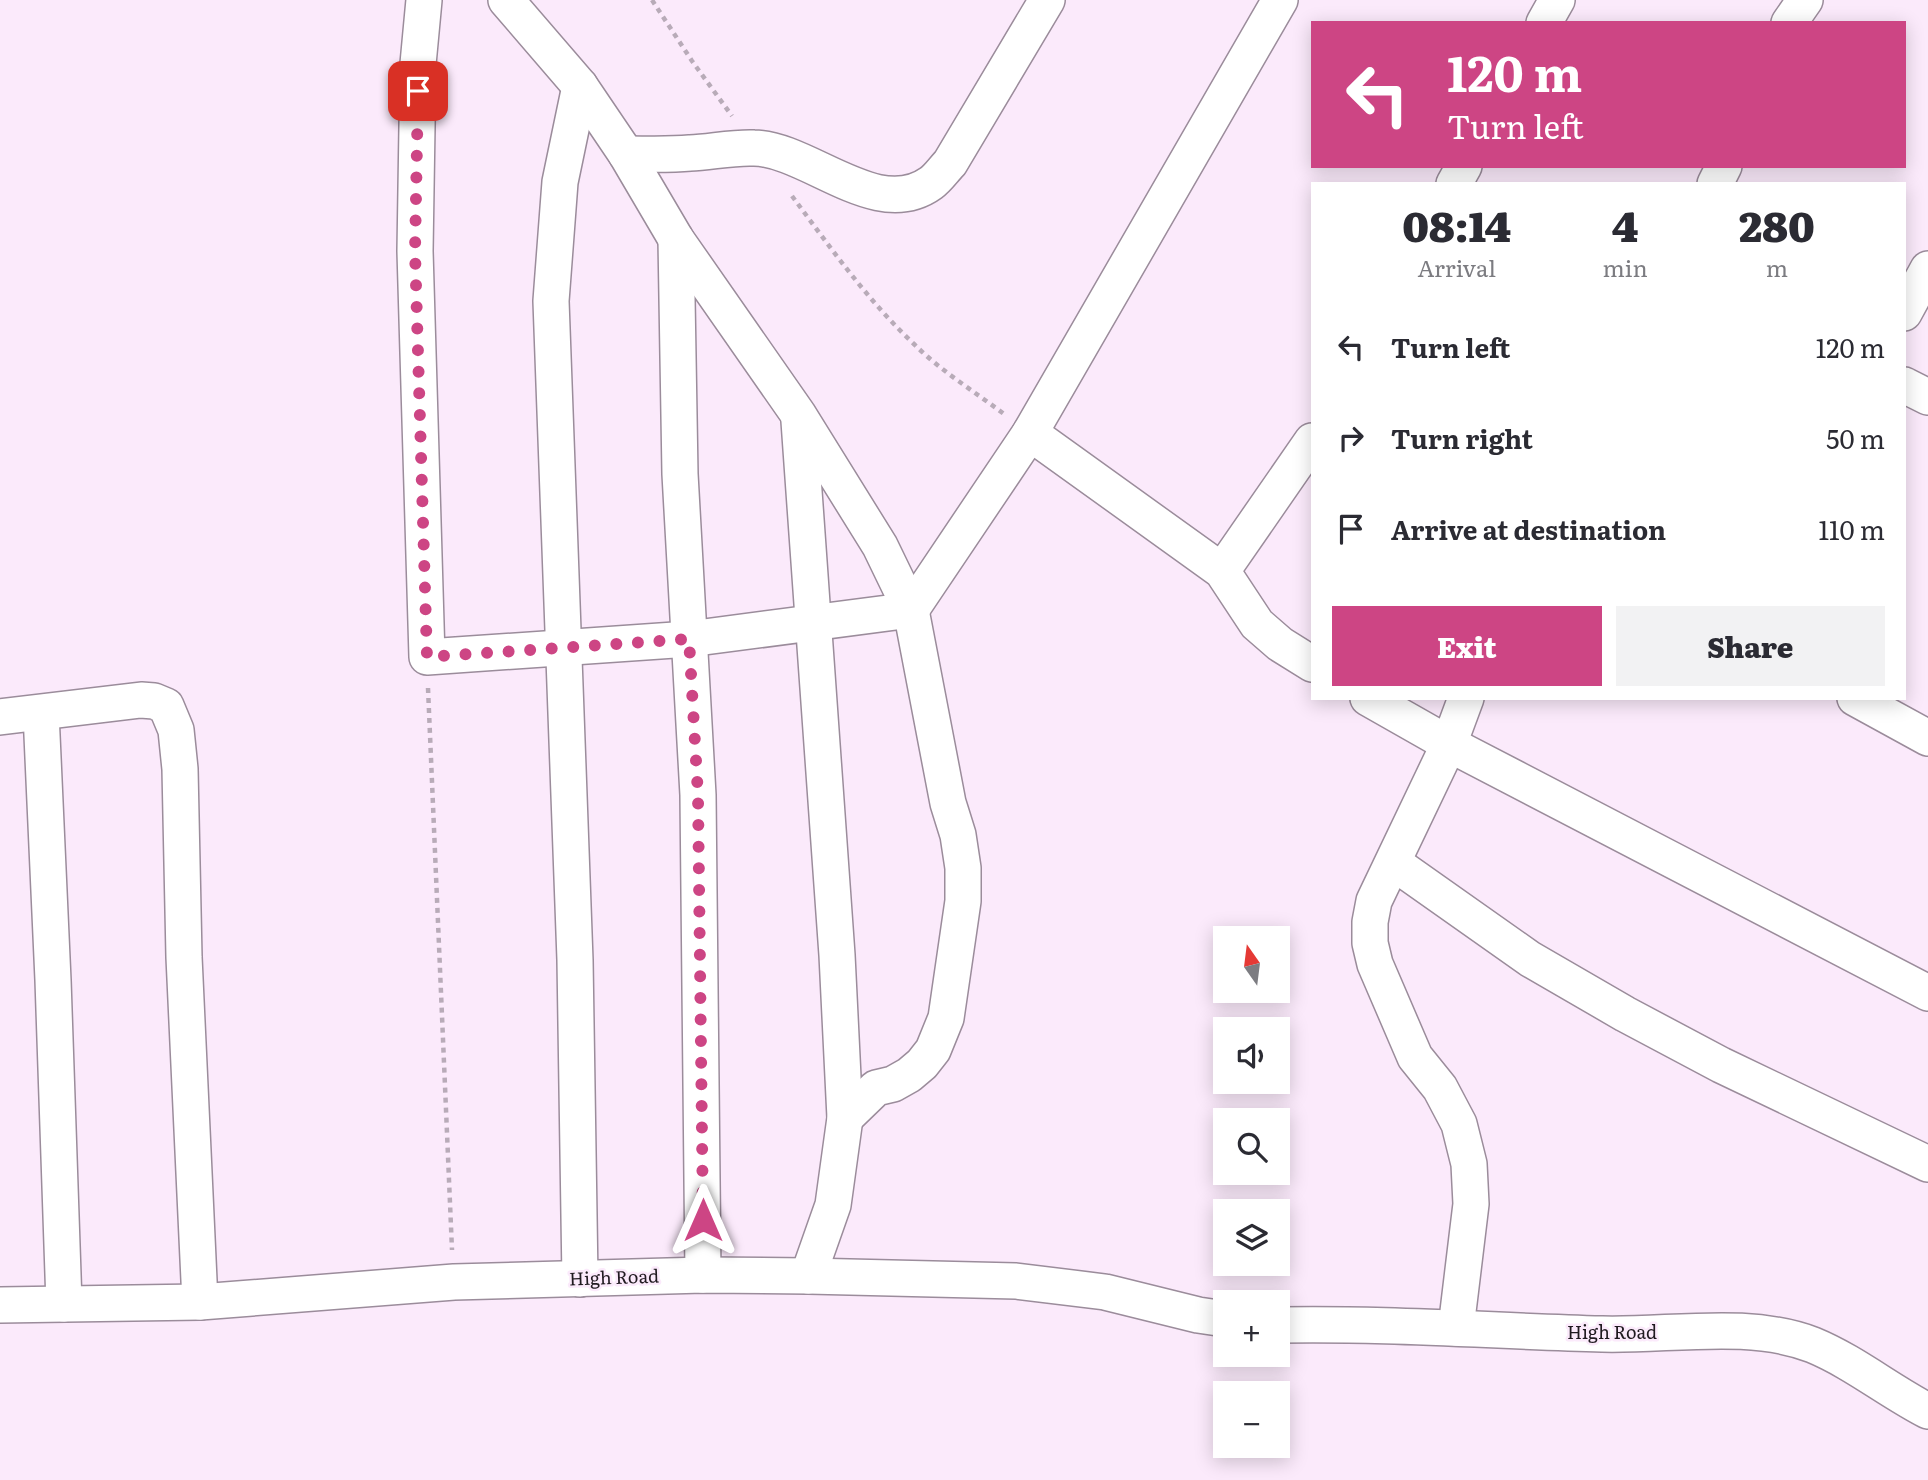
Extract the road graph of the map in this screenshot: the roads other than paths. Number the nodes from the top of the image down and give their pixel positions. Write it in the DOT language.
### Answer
graph roads {
  1 [pos="424,0"];
  2 [pos="506,0"];
  3 [pos="1047,0"];
  4 [pos="1280,0"];
  5 [pos="1557,0"];
  6 [pos="1805,0"];
  7 [pos="1545,21"];
  8 [pos="1789,21"];
  9 [pos="580,86"];
  10 [pos="626,154"];
  11 [pos="676,239"];
  12 [pos="1928,269"];
  13 [pos="1906,309"];
  14 [pos="1906,386"];
  15 [pos="1928,397"];
  16 [pos="798,414"];
  17 [pos="1030,433"];
  18 [pos="1311,442"];
  19 [pos="1222,571"];
  20 [pos="911,610"];
  21 [pos="813,624"];
  22 [pos="689,639"];
  23 [pos="563,648"];
  24 [pos="1311,663"];
  25 [pos="1372,700"];
  26 [pos="1465,700"];
  27 [pos="1859,700"];
  28 [pos="41,713"];
  29 [pos="0,717"];
  30 [pos="1928,738"];
  31 [pos="1449,744"];
  32 [pos="1394,863"];
  33 [pos="1928,993"];
  34 [pos="845,1118"];
  35 [pos="1928,1164"];
  36 [pos="703,1275"];
  37 [pos="808,1276"];
  38 [pos="580,1279"];
  39 [pos="200,1302"];
  40 [pos="64,1304"];
  41 [pos="0,1305"];
  42 [pos="1213,1317"];
  43 [pos="1290,1325"];
  44 [pos="1457,1328"];
  45 [pos="1928,1411"];
  1 -- 23 [label="street"];
  2 -- 9 [label="street"];
  3 -- 10 [label="street"];
  4 -- 17 [label="street"];
  5 -- 7 [label="street"];
  6 -- 8 [label="street"];
  9 -- 10 [label="street"];
  9 -- 23 [label="street"];
  10 -- 11 [label="street"];
  11 -- 16 [label="street"];
  11 -- 22 [label="street"];
  12 -- 13 [label="street"];
  14 -- 15 [label="street"];
  16 -- 20 [label="street"];
  16 -- 21 [label="street"];
  17 -- 19 [label="street"];
  17 -- 20 [label="street"];
  18 -- 19 [label="street"];
  19 -- 24 [label="street"];
  20 -- 21 [label="street"];
  20 -- 34 [label="street"];
  21 -- 22 [label="street"];
  21 -- 34 [label="street"];
  22 -- 23 [label="street"];
  22 -- 36 [label="street"];
  23 -- 38 [label="street"];
  25 -- 31 [label="street"];
  26 -- 31 [label="street"];
  27 -- 30 [label="street"];
  28 -- 29 [label="street"];
  28 -- 39 [label="street"];
  28 -- 40 [label="street"];
  31 -- 32 [label="street"];
  31 -- 33 [label="street"];
  32 -- 35 [label="street"];
  32 -- 44 [label="street"];
  34 -- 37 [label="street"];
  36 -- 37 [label="street, High Road"];
  36 -- 38 [label="street, High Road"];
  37 -- 42 [label="street, High Road"];
  38 -- 39 [label="street, High Road"];
  39 -- 40 [label="street, High Road"];
  40 -- 41 [label="street, High Road"];
  43 -- 44 [label="street, High Road"];
  44 -- 45 [label="street, High Road"];
}
